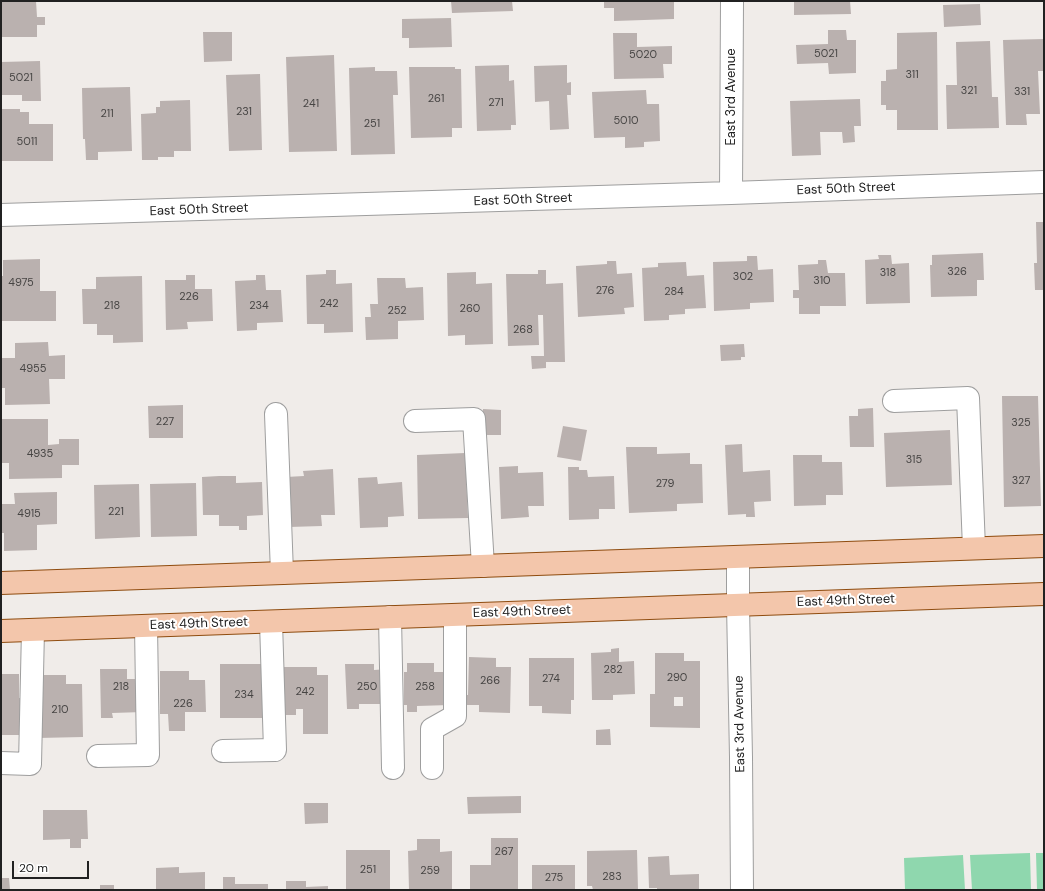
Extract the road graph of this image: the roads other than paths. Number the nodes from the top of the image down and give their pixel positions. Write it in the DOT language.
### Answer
graph roads {
  1 [pos="732,1"];
  2 [pos="1044,182"];
  3 [pos="731,194"];
  4 [pos="1,216"];
  5 [pos="894,401"];
  6 [pos="276,414"];
  7 [pos="415,421"];
  8 [pos="1044,546"];
  9 [pos="974,548"];
  10 [pos="738,557"];
  11 [pos="483,566"];
  12 [pos="282,573"];
  13 [pos="1,584"];
  14 [pos="1044,594"];
  15 [pos="738,605"];
  16 [pos="455,615"];
  17 [pos="390,617"];
  18 [pos="271,622"];
  19 [pos="146,626"];
  20 [pos="33,630"];
  21 [pos="1,631"];
  22 [pos="223,751"];
  23 [pos="98,756"];
  24 [pos="1,763"];
  25 [pos="393,768"];
  26 [pos="432,768"];
  27 [pos="742,890"];
  1 -- 3 [label="street, East 3rd Avenue"];
  2 -- 3 [label="street, East 50th Street"];
  3 -- 4 [label="street, East 50th Street"];
  5 -- 9 [label="street"];
  6 -- 12 [label="street"];
  7 -- 11 [label="street"];
  8 -- 9 [label="main road"];
  9 -- 10 [label="main road"];
  10 -- 11 [label="main road"];
  10 -- 15 [label="street, East 3rd Avenue"];
  11 -- 12 [label="main road"];
  12 -- 13 [label="main road"];
  14 -- 15 [label="main road, East 49th Street"];
  15 -- 16 [label="main road, East 49th Street"];
  15 -- 27 [label="street, East 3rd Avenue"];
  16 -- 17 [label="main road, East 49th Street"];
  16 -- 26 [label="street"];
  17 -- 18 [label="main road, East 49th Street"];
  17 -- 25 [label="street"];
  18 -- 19 [label="main road, East 49th Street"];
  18 -- 22 [label="street"];
  19 -- 20 [label="main road, East 49th Street"];
  19 -- 23 [label="street"];
  20 -- 21 [label="main road, East 49th Street"];
  20 -- 24 [label="street"];
}
